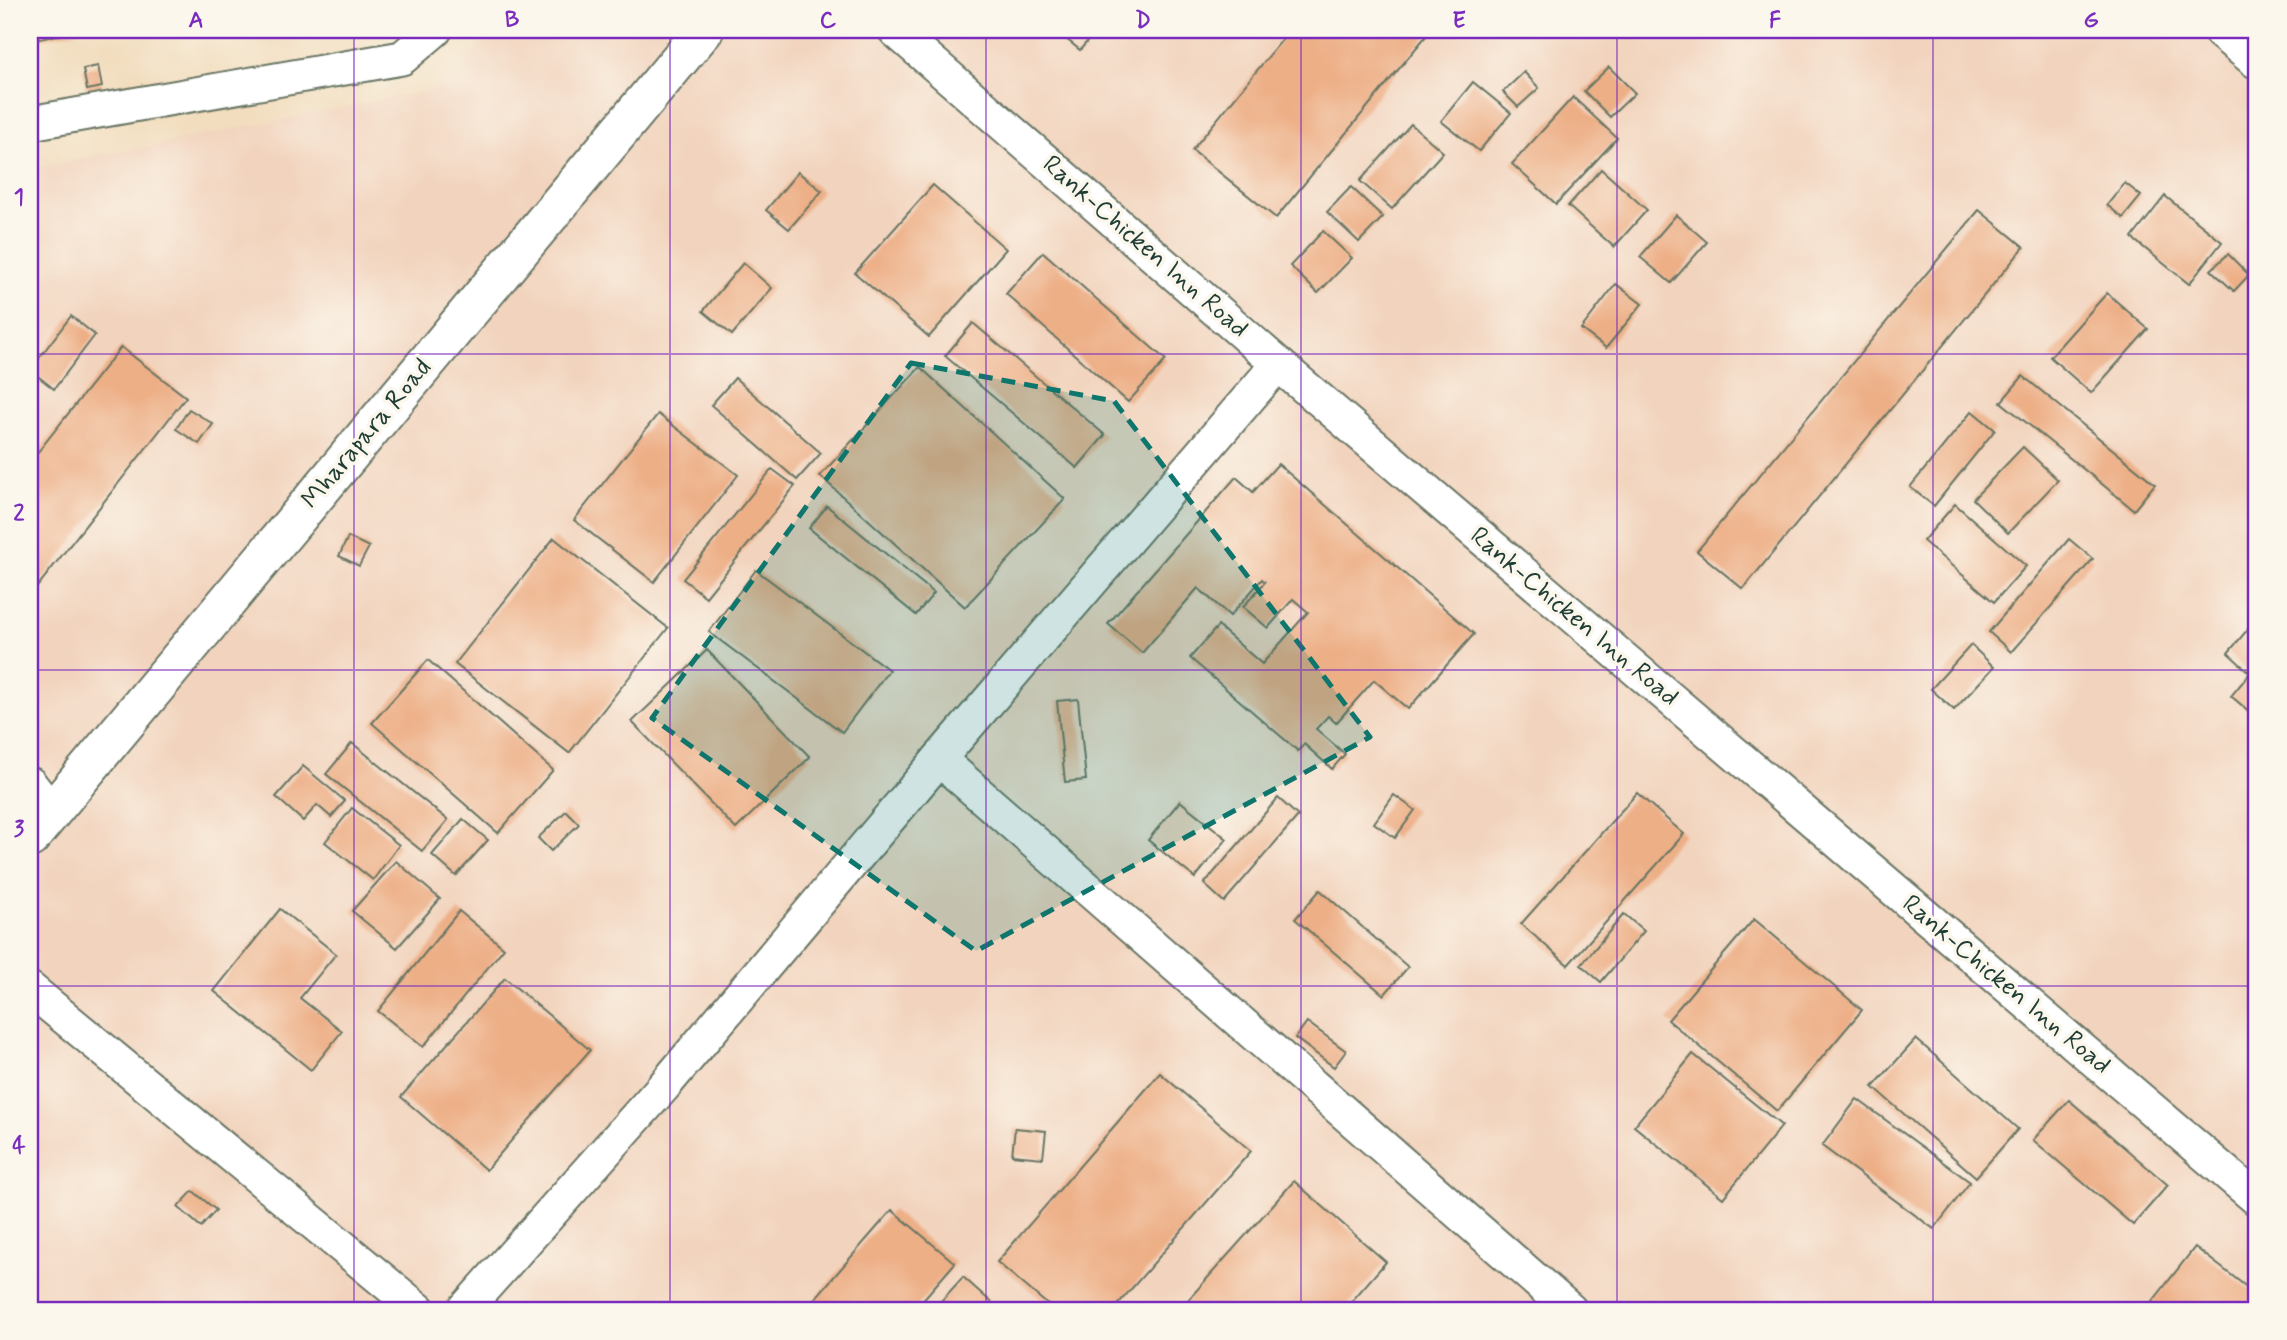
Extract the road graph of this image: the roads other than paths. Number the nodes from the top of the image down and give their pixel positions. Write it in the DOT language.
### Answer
graph roads {
  1 [pos="435,30"];
  2 [pos="704,30"];
  3 [pos="895,30"];
  4 [pos="2222,30"];
  5 [pos="2257,60"];
  6 [pos="30,123"];
  7 [pos="1278,364"];
  8 [pos="939,759"];
  9 [pos="37,811"];
  10 [pos="30,989"];
  11 [pos="2257,1199"];
  12 [pos="419,1310"];
  13 [pos="464,1310"];
  14 [pos="1570,1310"];
  1 -- 6 [label="street"];
  2 -- 9 [label="main road, Mharapara Road"];
  3 -- 7 [label="street, Rank-Chicken Inn Road"];
  4 -- 5 [label="main road"];
  7 -- 8 [label="street"];
  7 -- 11 [label="street, Rank-Chicken Inn Road"];
  8 -- 13 [label="street"];
  8 -- 14 [label="street"];
  10 -- 12 [label="street"];
}
